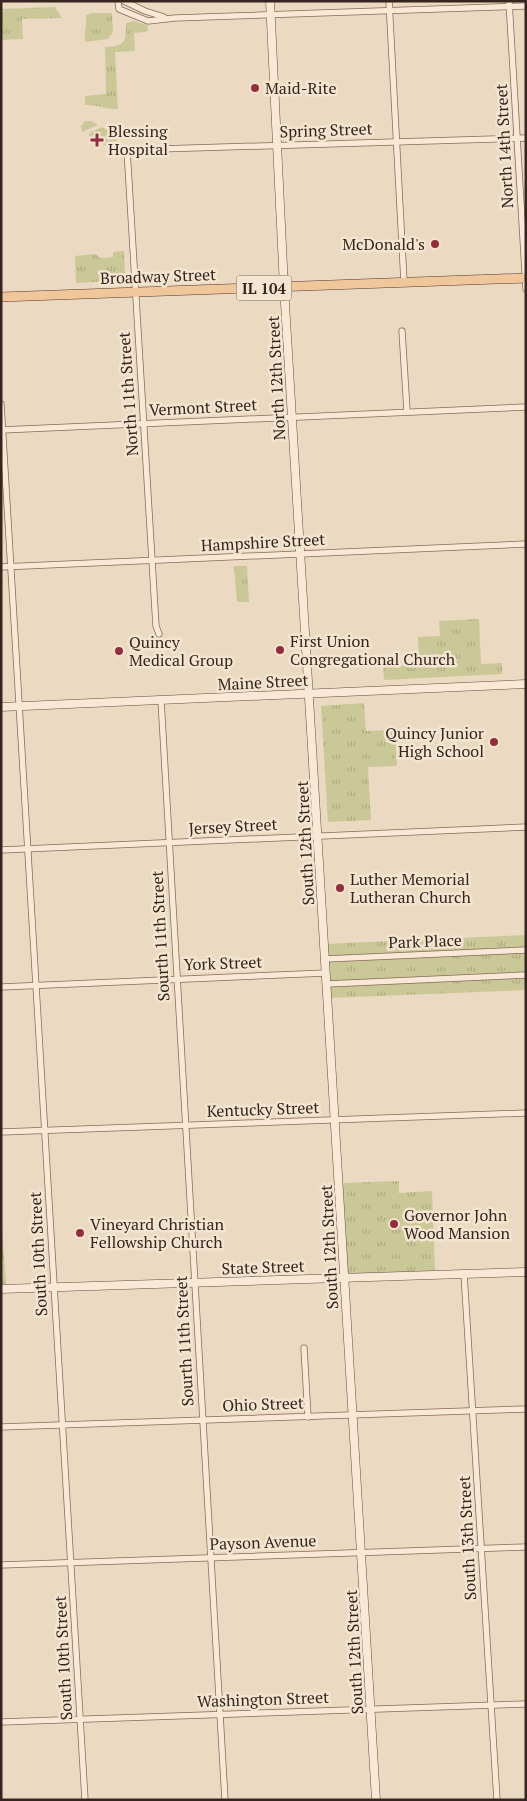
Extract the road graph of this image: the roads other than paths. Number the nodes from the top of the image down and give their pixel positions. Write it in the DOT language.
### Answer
graph roads {
  1 [pos="118,1"];
  2 [pos="124,1"];
  3 [pos="270,1"];
  4 [pos="389,1"];
  5 [pos="510,4"];
  6 [pos="526,6"];
  7 [pos="390,11"];
  8 [pos="271,16"];
  9 [pos="166,18"];
  10 [pos="517,138"];
  11 [pos="526,138"];
  12 [pos="397,142"];
  13 [pos="277,145"];
  14 [pos="127,150"];
  15 [pos="525,278"];
  16 [pos="404,282"];
  17 [pos="284,287"];
  18 [pos="526,289"];
  19 [pos="136,292"];
  20 [pos="1,297"];
  21 [pos="402,331"];
  22 [pos="1,404"];
  23 [pos="526,407"];
  24 [pos="407,411"];
  25 [pos="292,416"];
  26 [pos="144,424"];
  27 [pos="2,430"];
  28 [pos="526,544"];
  29 [pos="301,554"];
  30 [pos="152,560"];
  31 [pos="1,567"];
  32 [pos="11,567"];
  33 [pos="159,634"];
  34 [pos="526,684"];
  35 [pos="309,694"];
  36 [pos="161,700"];
  37 [pos="20,706"];
  38 [pos="1,707"];
  39 [pos="526,827"];
  40 [pos="318,836"];
  41 [pos="169,842"];
  42 [pos="28,848"];
  43 [pos="1,850"];
  44 [pos="526,950"];
  45 [pos="326,959"];
  46 [pos="326,973"];
  47 [pos="526,976"];
  48 [pos="177,979"];
  49 [pos="327,984"];
  50 [pos="36,986"];
  51 [pos="1,987"];
  52 [pos="526,1113"];
  53 [pos="336,1120"];
  54 [pos="185,1125"];
  55 [pos="45,1130"];
  56 [pos="1,1132"];
  57 [pos="526,1272"];
  58 [pos="464,1274"];
  59 [pos="345,1278"];
  60 [pos="194,1283"];
  61 [pos="54,1288"];
  62 [pos="1,1289"];
  63 [pos="304,1348"];
  64 [pos="526,1410"];
  65 [pos="473,1411"];
  66 [pos="353,1415"];
  67 [pos="308,1417"];
  68 [pos="202,1420"];
  69 [pos="62,1425"];
  70 [pos="1,1427"];
  71 [pos="526,1547"];
  72 [pos="481,1549"];
  73 [pos="362,1553"];
  74 [pos="210,1558"];
  75 [pos="71,1562"];
  76 [pos="1,1565"];
  77 [pos="526,1704"];
  78 [pos="491,1705"];
  79 [pos="371,1709"];
  80 [pos="220,1714"];
  81 [pos="80,1719"];
  82 [pos="1,1722"];
  83 [pos="85,1800"];
  84 [pos="225,1800"];
  85 [pos="376,1800"];
  86 [pos="497,1800"];
  1 -- 9 [label="street"];
  2 -- 9 [label="street"];
  3 -- 8 [label="street, North 12th Street"];
  4 -- 7 [label="street"];
  5 -- 6 [label="street"];
  5 -- 7 [label="street"];
  5 -- 10 [label="street, North 14th Street"];
  7 -- 8 [label="street"];
  7 -- 12 [label="street"];
  8 -- 9 [label="street"];
  8 -- 13 [label="street, North 12th Street"];
  10 -- 11 [label="street, Spring Street"];
  10 -- 12 [label="street, Spring Street"];
  10 -- 15 [label="street, North 14th Street"];
  12 -- 13 [label="street, Spring Street"];
  12 -- 16 [label="street"];
  13 -- 14 [label="street, Spring Street"];
  13 -- 17 [label="street, North 12th Street"];
  14 -- 19 [label="street, North 11th Street"];
  15 -- 16 [label="main road, Broadway Street / IL 104"];
  15 -- 18 [label="street, North 14th Street"];
  16 -- 17 [label="main road, Broadway Street / IL 104"];
  17 -- 19 [label="main road, Broadway Street / IL 104"];
  17 -- 25 [label="street, North 12th Street"];
  19 -- 20 [label="main road, Broadway Street / IL 104"];
  19 -- 26 [label="street, North 11th Street"];
  21 -- 24 [label="street"];
  22 -- 27 [label="street, South 10th Street"];
  23 -- 24 [label="street, Vermont Street"];
  24 -- 25 [label="street, Vermont Street"];
  25 -- 26 [label="street, Vermont Street"];
  25 -- 29 [label="street, North 12th Street"];
  26 -- 27 [label="street, Vermont Street"];
  26 -- 30 [label="street, North 11th Street"];
  27 -- 32 [label="street, South 10th Street"];
  28 -- 29 [label="street, Hampshire Street"];
  29 -- 30 [label="street, Hampshire Street"];
  29 -- 35 [label="street, North 12th Street"];
  30 -- 32 [label="street, Hampshire Street"];
  30 -- 33 [label="street, North 11th Street"];
  31 -- 32 [label="street, Hampshire Street"];
  32 -- 37 [label="street, South 10th Street"];
  34 -- 35 [label="street, Maine Street"];
  35 -- 36 [label="street, Maine Street"];
  35 -- 40 [label="street, South 12th Street"];
  36 -- 37 [label="street, Maine Street"];
  36 -- 41 [label="street, Sourth 11th Street"];
  37 -- 38 [label="street, Maine Street"];
  37 -- 42 [label="street, South 10th Street"];
  39 -- 40 [label="street, Jersey Street"];
  40 -- 41 [label="street, Jersey Street"];
  40 -- 45 [label="street, South 12th Street"];
  41 -- 42 [label="street, Jersey Street"];
  41 -- 48 [label="street, Sourth 11th Street"];
  42 -- 43 [label="street, Jersey Street"];
  42 -- 50 [label="street, South 10th Street"];
  44 -- 45 [label="street, Park Place"];
  45 -- 46 [label="street, South 12th Street"];
  46 -- 48 [label="street, York Street"];
  46 -- 49 [label="street, South 12th Street"];
  47 -- 49 [label="street"];
  48 -- 50 [label="street, York Street"];
  48 -- 54 [label="street, Sourth 11th Street"];
  49 -- 53 [label="street, South 12th Street"];
  50 -- 51 [label="street, York Street"];
  50 -- 55 [label="street, South 10th Street"];
  52 -- 53 [label="street, Kentucky Street"];
  53 -- 54 [label="street, Kentucky Street"];
  53 -- 59 [label="street, South 12th Street"];
  54 -- 55 [label="street, Kentucky Street"];
  54 -- 60 [label="street, Sourth 11th Street"];
  55 -- 56 [label="street, Kentucky Street"];
  55 -- 61 [label="street, South 10th Street"];
  57 -- 58 [label="street, State Street"];
  58 -- 59 [label="street, State Street"];
  58 -- 65 [label="street, South 13th Street"];
  59 -- 60 [label="street, State Street"];
  59 -- 66 [label="street, South 12th Street"];
  60 -- 61 [label="street, State Street"];
  60 -- 68 [label="street, Sourth 11th Street"];
  61 -- 62 [label="street, State Street"];
  61 -- 69 [label="street, South 10th Street"];
  63 -- 67 [label="street"];
  64 -- 65 [label="street, Ohio Street"];
  65 -- 66 [label="street, Ohio Street"];
  65 -- 72 [label="street, South 13th Street"];
  66 -- 67 [label="street, Ohio Street"];
  66 -- 73 [label="street, South 12th Street"];
  67 -- 68 [label="street, Ohio Street"];
  68 -- 69 [label="street, Ohio Street"];
  68 -- 74 [label="street, Sourth 11th Street"];
  69 -- 70 [label="street, Ohio Street"];
  69 -- 75 [label="street, South 10th Street"];
  71 -- 72 [label="street, Payson Avenue"];
  72 -- 73 [label="street, Payson Avenue"];
  72 -- 78 [label="street, South 13th Street"];
  73 -- 74 [label="street, Payson Avenue"];
  73 -- 79 [label="street, South 12th Street"];
  74 -- 75 [label="street, Payson Avenue"];
  74 -- 80 [label="street, Sourth 11th Street"];
  75 -- 76 [label="street, Payson Avenue"];
  75 -- 81 [label="street, South 10th Street"];
  77 -- 78 [label="street, Washington Street"];
  78 -- 79 [label="street, Washington Street"];
  78 -- 86 [label="street, South 13th Street"];
  79 -- 80 [label="street, Washington Street"];
  79 -- 85 [label="street, South 12th Street"];
  80 -- 81 [label="street, Washington Street"];
  80 -- 84 [label="street, Sourth 11th Street"];
  81 -- 82 [label="street, Washington Street"];
  81 -- 83 [label="street, South 10th Street"];
}
